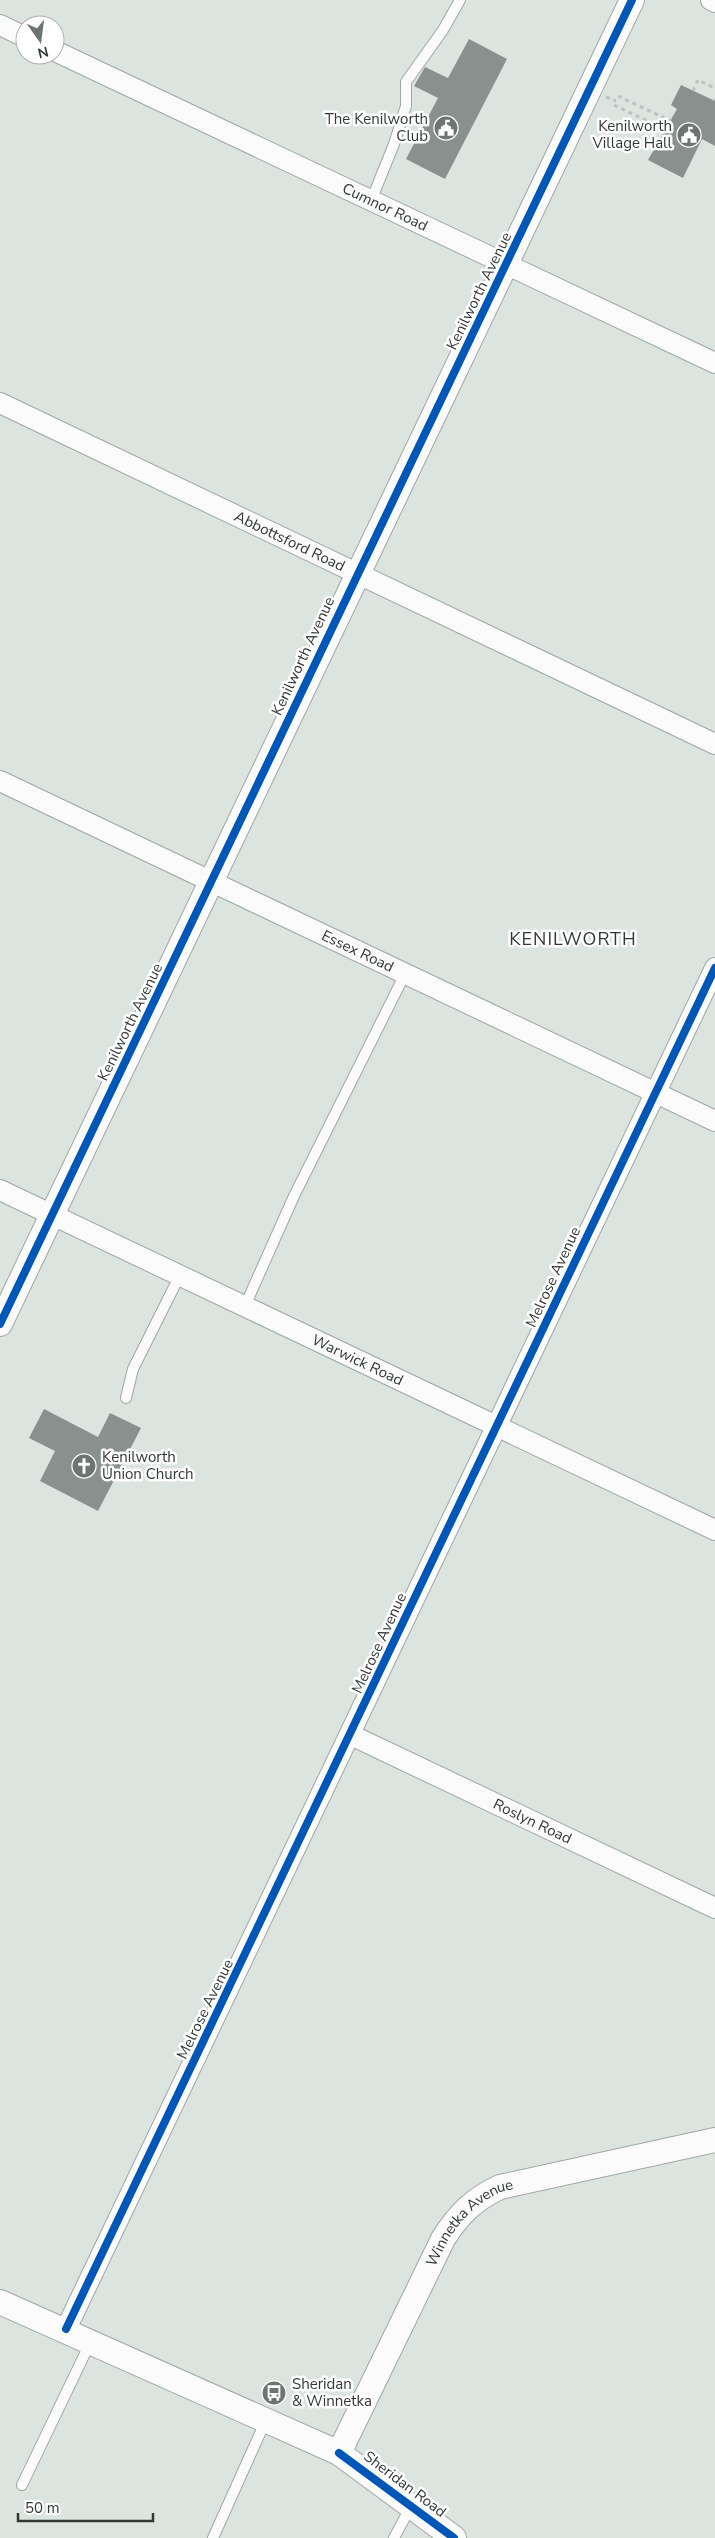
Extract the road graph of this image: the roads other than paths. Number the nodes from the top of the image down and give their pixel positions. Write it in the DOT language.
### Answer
graph roads {
  1 [pos="460,0"];
  2 [pos="632,0"];
  3 [pos="711,0"];
  4 [pos="715,2"];
  5 [pos="0,25"];
  6 [pos="15,32"];
  7 [pos="65,56"];
  8 [pos="371,202"];
  9 [pos="507,266"];
  10 [pos="715,362"];
  11 [pos="0,403"];
  12 [pos="357,572"];
  13 [pos="715,744"];
  14 [pos="0,781"];
  15 [pos="212,884"];
  16 [pos="715,968"];
  17 [pos="404,974"];
  18 [pos="655,1093"];
  19 [pos="715,1122"];
  20 [pos="0,1190"];
  21 [pos="53,1215"];
  22 [pos="180,1275"];
  23 [pos="245,1306"];
  24 [pos="0,1324"];
  25 [pos="126,1398"];
  26 [pos="497,1426"];
  27 [pos="715,1530"];
  28 [pos="351,1735"];
  29 [pos="715,1908"];
  30 [pos="715,2140"];
  31 [pos="0,2302"];
  32 [pos="66,2329"];
  33 [pos="91,2340"];
  34 [pos="266,2419"];
  35 [pos="340,2452"];
  36 [pos="22,2485"];
  37 [pos="411,2506"];
  38 [pos="213,2538"];
  39 [pos="394,2538"];
  40 [pos="454,2538"];
  1 -- 8 [label="lane"];
  2 -- 9 [label="street, Kenilworth Avenue"];
  3 -- 4 [label="street"];
  5 -- 6 [label="street"];
  7 -- 8 [label="street, Cumnor Road"];
  8 -- 9 [label="street, Cumnor Road"];
  9 -- 10 [label="street, Cumnor Road"];
  9 -- 12 [label="street, Kenilworth Avenue"];
  11 -- 12 [label="street, Abbottsford Road"];
  12 -- 13 [label="street, Abbottsford Road"];
  12 -- 15 [label="street, Kenilworth Avenue"];
  14 -- 15 [label="street, Essex Road"];
  15 -- 17 [label="street, Essex Road"];
  15 -- 21 [label="street, Kenilworth Avenue"];
  16 -- 18 [label="street, Melrose Avenue"];
  17 -- 18 [label="street, Essex Road"];
  17 -- 23 [label="lane"];
  18 -- 19 [label="street, Essex Road"];
  18 -- 26 [label="street, Melrose Avenue"];
  20 -- 21 [label="street, Warwick Road"];
  21 -- 22 [label="street, Warwick Road"];
  21 -- 24 [label="street, Kenilworth Avenue"];
  22 -- 23 [label="street, Warwick Road"];
  22 -- 25 [label="lane"];
  23 -- 26 [label="street, Warwick Road"];
  26 -- 27 [label="street, Warwick Road"];
  26 -- 28 [label="street, Melrose Avenue"];
  28 -- 29 [label="street, Roslyn Road"];
  28 -- 32 [label="street, Melrose Avenue"];
  30 -- 35 [label="street, Winnetka Avenue"];
  31 -- 32 [label="street, Sheridan Road"];
  32 -- 33 [label="street, Sheridan Road"];
  33 -- 34 [label="street, Sheridan Road"];
  33 -- 36 [label="lane"];
  34 -- 35 [label="street, Sheridan Road"];
  34 -- 38 [label="lane"];
  35 -- 37 [label="street, Sheridan Road"];
  37 -- 39 [label="lane"];
  37 -- 40 [label="street, Sheridan Road"];
}
